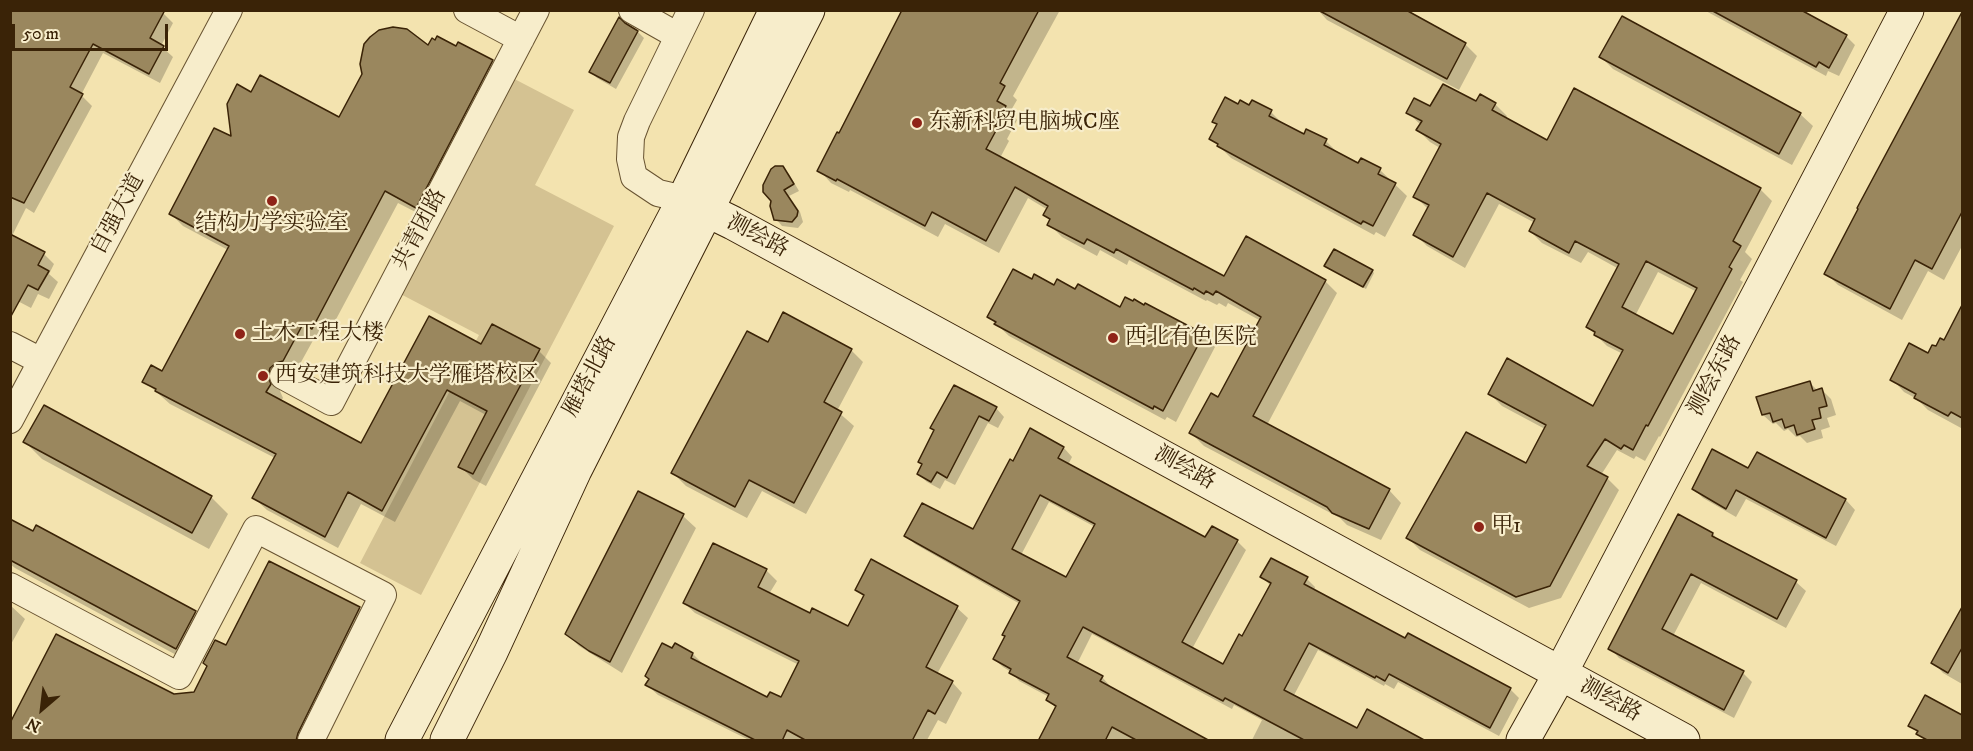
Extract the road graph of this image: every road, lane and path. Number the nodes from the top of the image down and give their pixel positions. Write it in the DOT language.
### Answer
graph roads {
  1 [pos="229,10"];
  2 [pos="467,10"];
  3 [pos="536,10"];
  4 [pos="632,10"];
  5 [pos="692,10"];
  6 [pos="776,10"];
  7 [pos="808,10"];
  8 [pos="1907,10"];
  9 [pos="678,36"];
  10 [pos="521,39"];
  11 [pos="696,205"];
  12 [pos="10,345"];
  13 [pos="41,362"];
  14 [pos="284,376"];
  15 [pos="10,420"];
  16 [pos="10,586"];
  17 [pos="1560,674"];
  18 [pos="311,741"];
  19 [pos="402,741"];
  20 [pos="447,741"];
  21 [pos="1523,741"];
  22 [pos="1683,741"];
  1 -- 13 [label="street, 自强大道"];
  2 -- 10 [label="street"];
  3 -- 10 [label="street, 共青团路"];
  4 -- 9 [label="street"];
  5 -- 9 [label="street"];
  6 -- 11 [label="street, 雁塔北路"];
  7 -- 11 [label="street, 雁塔北路"];
  8 -- 17 [label="street, 测绘东路"];
  9 -- 11 [label="street"];
  10 -- 14 [label="street, 共青团路"];
  11 -- 17 [label="street, 测绘路"];
  11 -- 19 [label="street, 雁塔北路"];
  11 -- 20 [label="street, 雁塔北路"];
  12 -- 13 [label="street"];
  13 -- 15 [label="street, 自强大道"];
  16 -- 18 [label="street"];
  17 -- 21 [label="street, 测绘东路"];
  17 -- 22 [label="street, 测绘路"];
}
